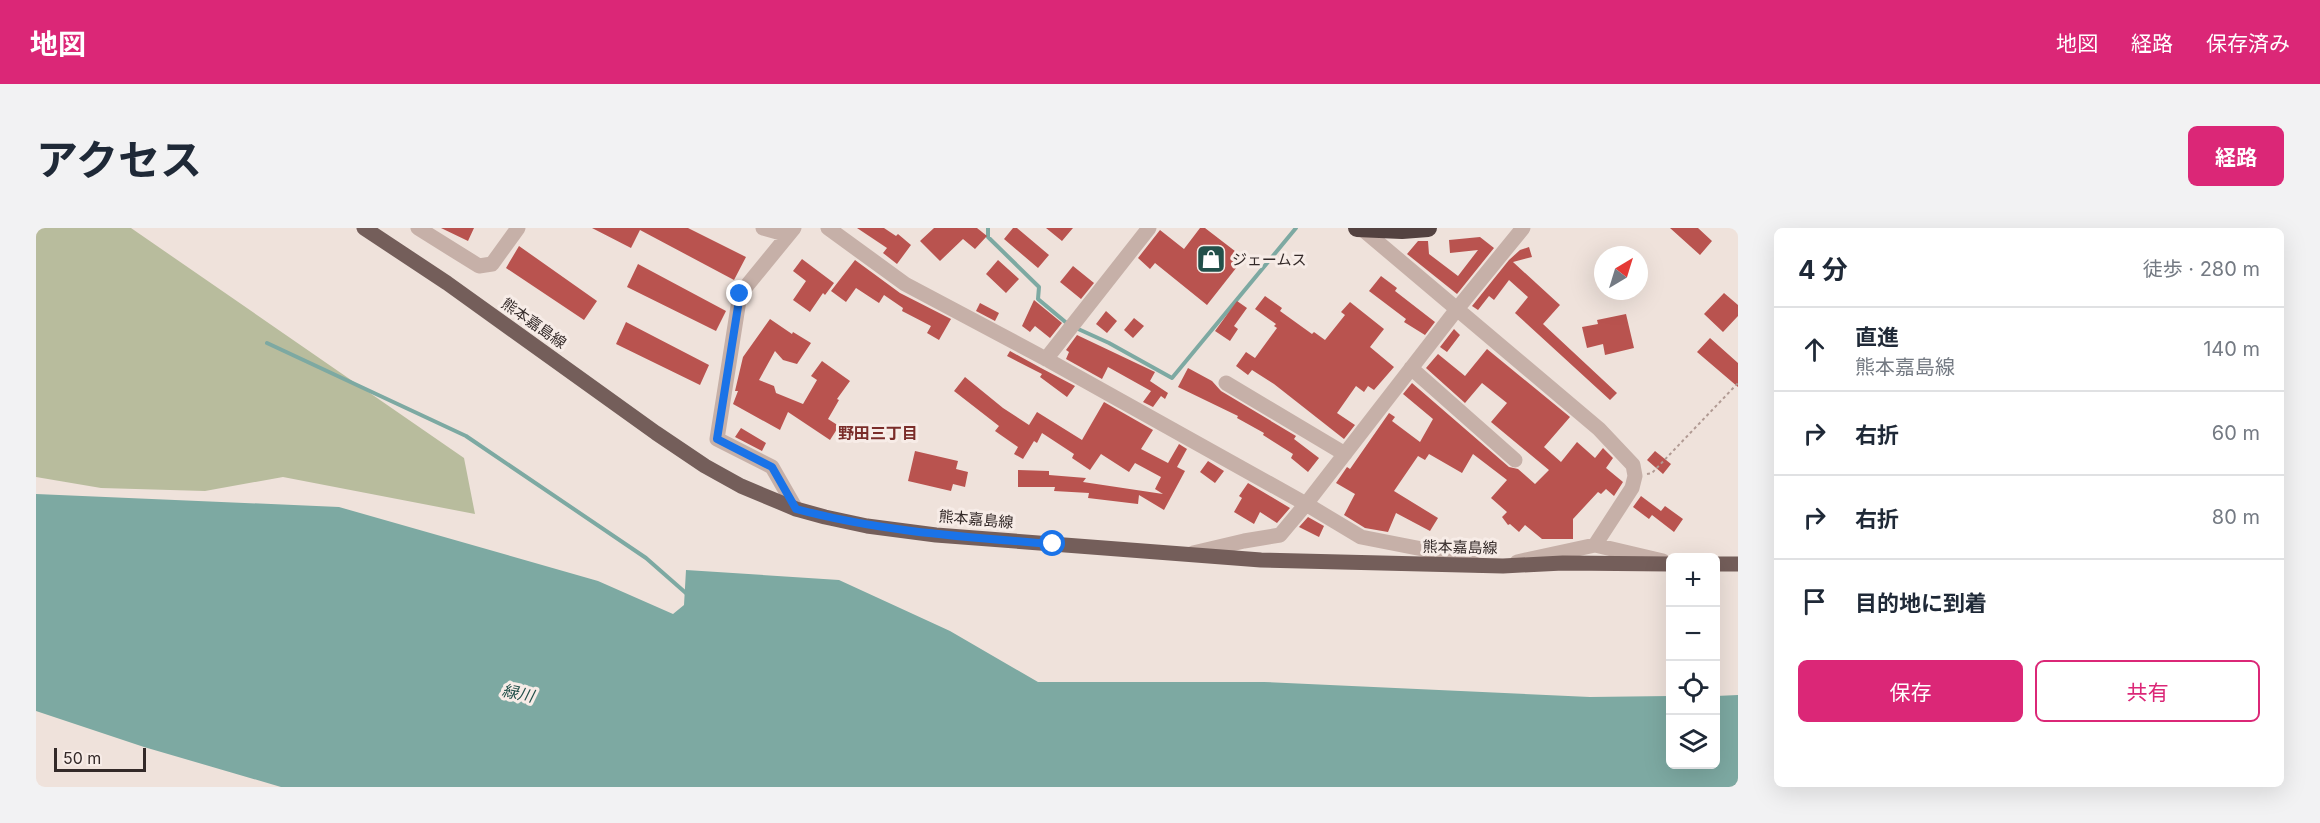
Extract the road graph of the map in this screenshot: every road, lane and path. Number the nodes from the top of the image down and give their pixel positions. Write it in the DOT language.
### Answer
graph roads {
  1 [pos="364,228"];
  2 [pos="418,228"];
  3 [pos="518,228"];
  4 [pos="763,228"];
  5 [pos="828,228"];
  6 [pos="1149,228"];
  7 [pos="1360,228"];
  8 [pos="1428,228"];
  9 [pos="1523,228"];
  10 [pos="791,231"];
  11 [pos="1457,309"];
  12 [pos="1046,359"];
  13 [pos="1412,368"];
  14 [pos="1226,383"];
  15 [pos="1738,383"];
  16 [pos="1345,454"];
  17 [pos="1515,460"];
  18 [pos="1635,476"];
  19 [pos="1306,504"];
  20 [pos="796,509"];
  21 [pos="1595,545"];
  22 [pos="1187,554"];
  23 [pos="1666,563"];
  24 [pos="1666,564"];
  25 [pos="1720,564"];
  26 [pos="1738,564"];
  27 [pos="1481,566"];
  28 [pos="1503,566"];
  1 -- 20 [label="main road, 熊本嘉島線"];
  2 -- 3 [label="street"];
  4 -- 10 [label="street"];
  5 -- 12 [label="street"];
  6 -- 12 [label="street"];
  7 -- 8 [label="highway"];
  7 -- 11 [label="street"];
  9 -- 11 [label="street"];
  10 -- 20 [label="street"];
  11 -- 13 [label="street"];
  11 -- 18 [label="street"];
  12 -- 19 [label="street"];
  13 -- 16 [label="street"];
  13 -- 17 [label="street"];
  14 -- 16 [label="street"];
  15 -- 18 [label="path"];
  16 -- 19 [label="street"];
  18 -- 21 [label="street"];
  19 -- 22 [label="street"];
  19 -- 27 [label="street"];
  20 -- 22 [label="main road, 熊本嘉島線"];
  21 -- 23 [label="street"];
  21 -- 28 [label="street"];
  22 -- 27 [label="main road, 熊本嘉島線"];
  24 -- 28 [label="main road, 熊本嘉島線"];
  25 -- 26 [label="main road"];
  27 -- 28 [label="main road, 熊本嘉島線"];
}
